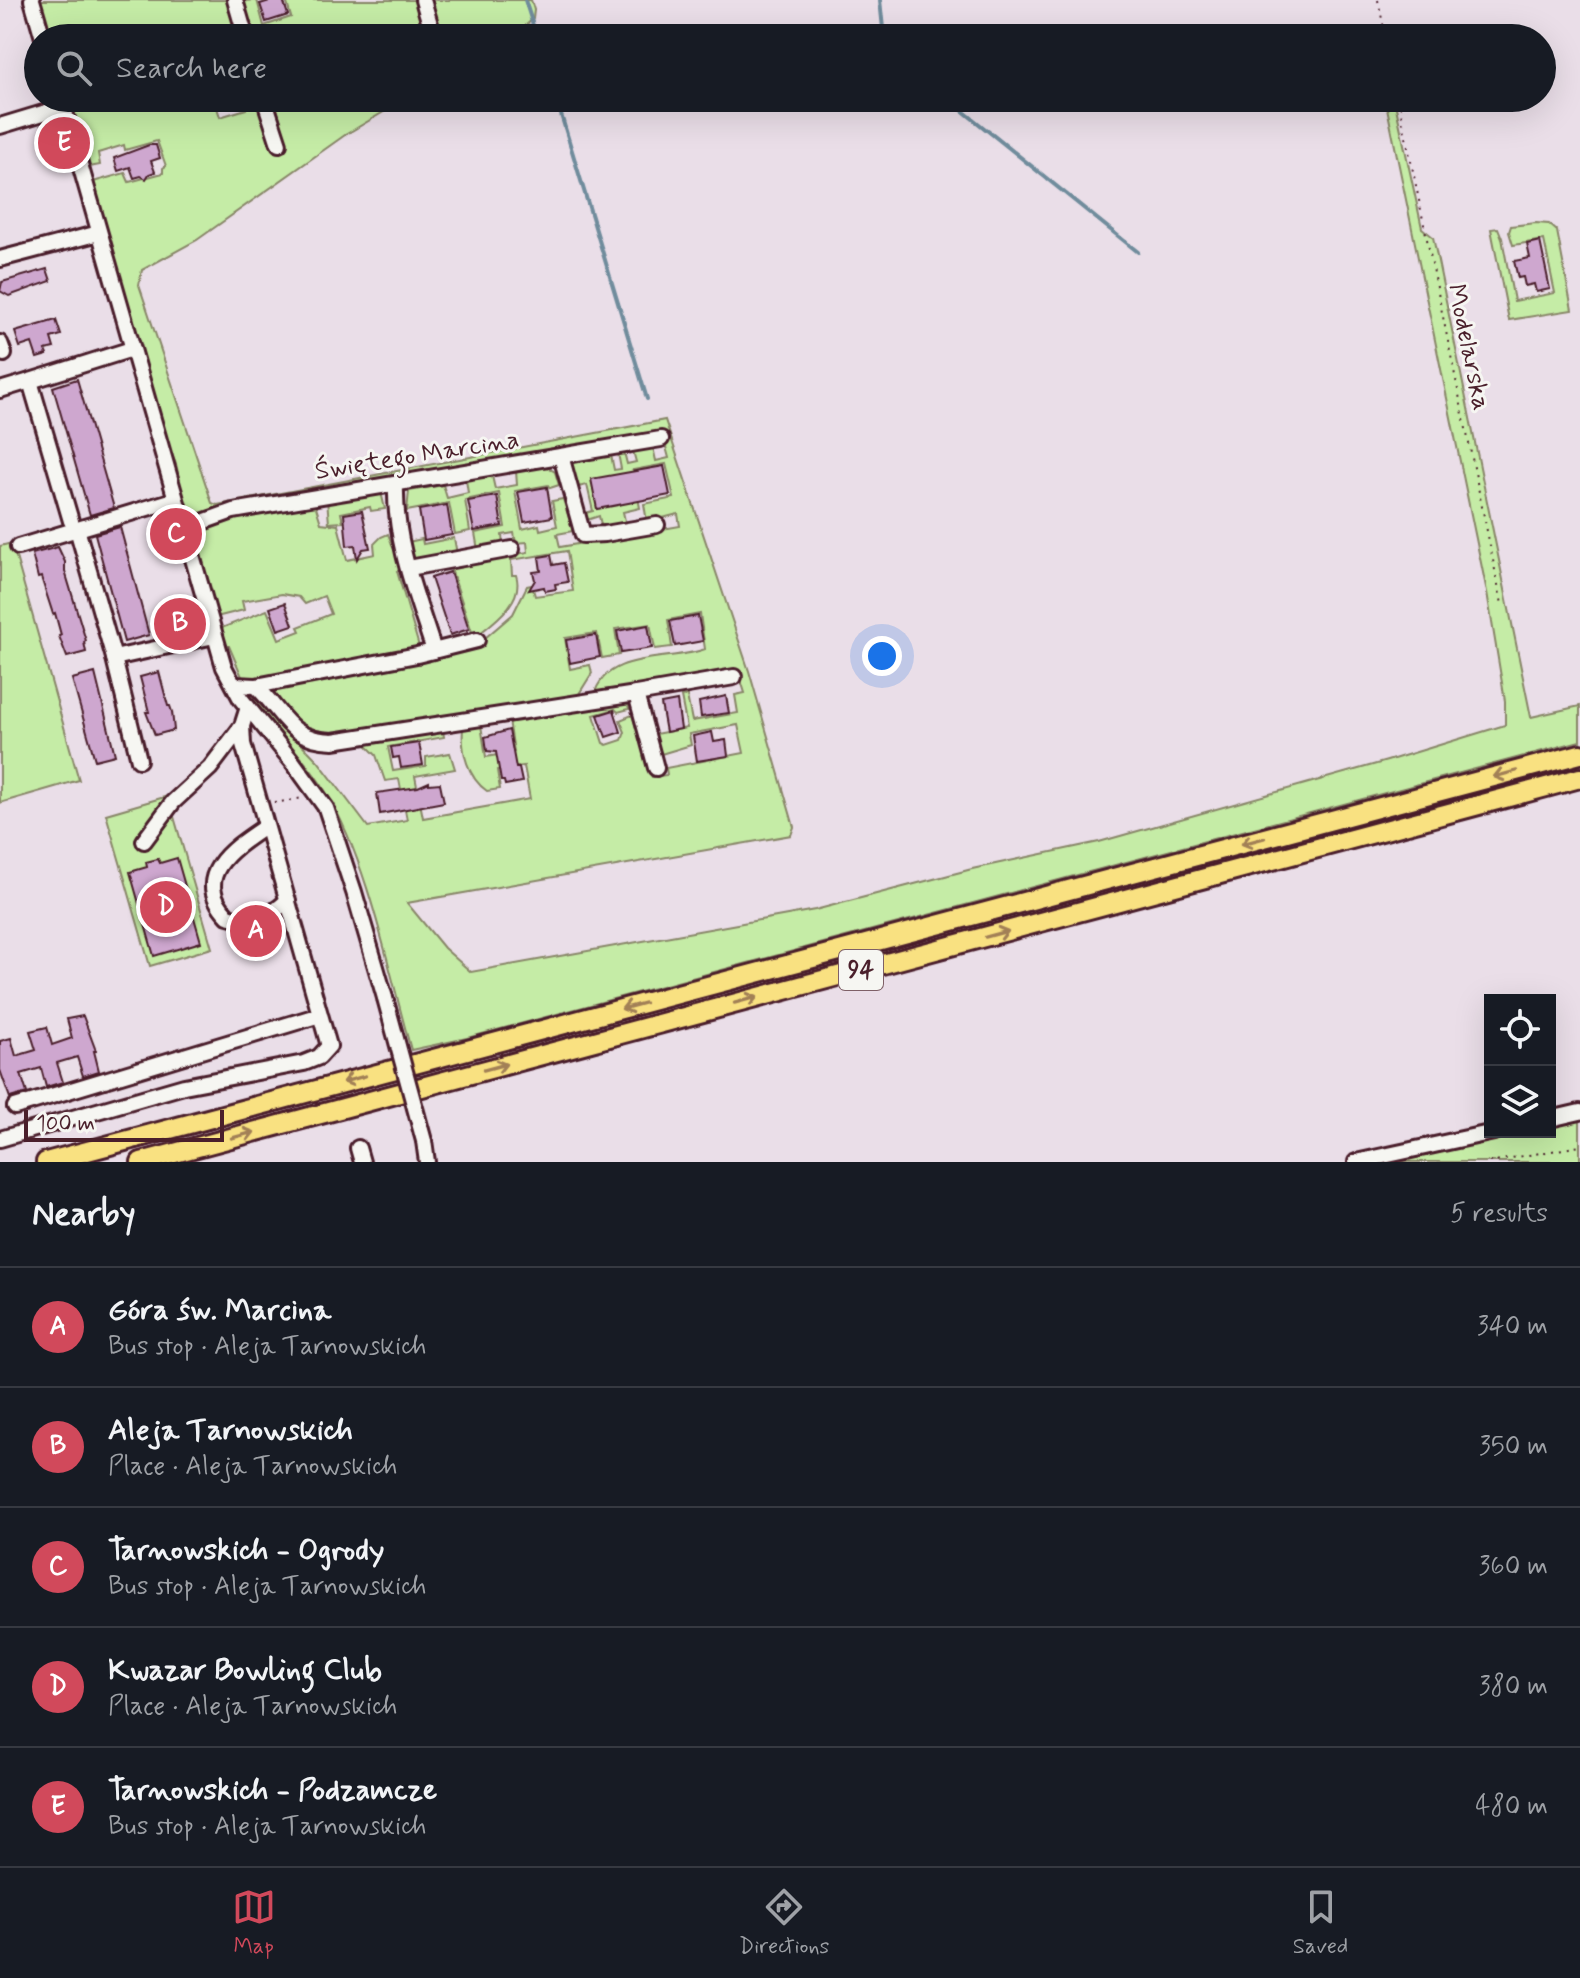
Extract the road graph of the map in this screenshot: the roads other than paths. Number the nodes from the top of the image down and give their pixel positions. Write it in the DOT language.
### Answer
graph roads {
  1 [pos="32,0"];
  2 [pos="235,0"];
  3 [pos="423,0"];
  4 [pos="39,24"];
  5 [pos="242,24"];
  6 [pos="430,24"];
  7 [pos="38,112"];
  8 [pos="65,112"];
  9 [pos="269,112"];
  10 [pos="0,126"];
  11 [pos="279,144"];
  12 [pos="99,233"];
  13 [pos="0,259"];
  14 [pos="132,349"];
  15 [pos="30,381"];
  16 [pos="0,390"];
  17 [pos="661,439"];
  18 [pos="561,456"];
  19 [pos="396,484"];
  20 [pos="174,500"];
  21 [pos="74,525"];
  22 [pos="657,525"];
  23 [pos="183,529"];
  24 [pos="18,547"];
  25 [pos="512,549"];
  26 [pos="409,568"];
  27 [pos="214,636"];
  28 [pos="477,640"];
  29 [pos="434,651"];
  30 [pos="114,658"];
  31 [pos="734,677"];
  32 [pos="235,685"];
  33 [pos="256,686"];
  34 [pos="636,694"];
  35 [pos="248,707"];
  36 [pos="242,726"];
  37 [pos="1580,754"];
  38 [pos="139,760"];
  39 [pos="656,768"];
  40 [pos="1580,778"];
  41 [pos="266,826"];
  42 [pos="144,841"];
  43 [pos="288,900"];
  44 [pos="320,1015"];
  45 [pos="15,1107"];
  46 [pos="1580,1112"];
  47 [pos="1556,1118"];
  48 [pos="1484,1134"];
  49 [pos="0,1139"];
  50 [pos="46,1162"];
  51 [pos="141,1162"];
  52 [pos="427,1162"];
  53 [pos="1356,1162"];
  1 -- 4 [label="street"];
  2 -- 5 [label="street"];
  3 -- 6 [label="street"];
  7 -- 10 [label="street"];
  8 -- 12 [label="street"];
  9 -- 11 [label="street"];
  12 -- 13 [label="street"];
  12 -- 14 [label="street"];
  14 -- 15 [label="street"];
  14 -- 20 [label="street"];
  15 -- 16 [label="street"];
  15 -- 21 [label="street"];
  17 -- 18 [label="street, Świętego Marcina"];
  18 -- 19 [label="street, Świętego Marcina"];
  18 -- 22 [label="street"];
  19 -- 23 [label="street, Świętego Marcina"];
  19 -- 26 [label="street"];
  20 -- 21 [label="street"];
  20 -- 23 [label="street"];
  21 -- 24 [label="street"];
  21 -- 30 [label="street"];
  23 -- 27 [label="street"];
  25 -- 26 [label="street"];
  26 -- 29 [label="street"];
  27 -- 30 [label="street"];
  27 -- 32 [label="street"];
  28 -- 29 [label="street"];
  29 -- 33 [label="street"];
  30 -- 38 [label="street"];
  31 -- 34 [label="street"];
  32 -- 33 [label="street"];
  32 -- 35 [label="street"];
  33 -- 34 [label="street"];
  34 -- 39 [label="street"];
  35 -- 36 [label="street"];
  35 -- 52 [label="street, bridge"];
  36 -- 41 [label="street"];
  36 -- 42 [label="street"];
  37 -- 50 [label="main road, 94, one-way"];
  51 -- 40 [label="main road, 94, one-way"];
  41 -- 43 [label="street"];
  41 -- 43 [label="street"];
  43 -- 44 [label="street"];
  44 -- 45 [label="street"];
  44 -- 49 [label="street"];
  46 -- 47 [label="street"];
  48 -- 53 [label="street"];
}
